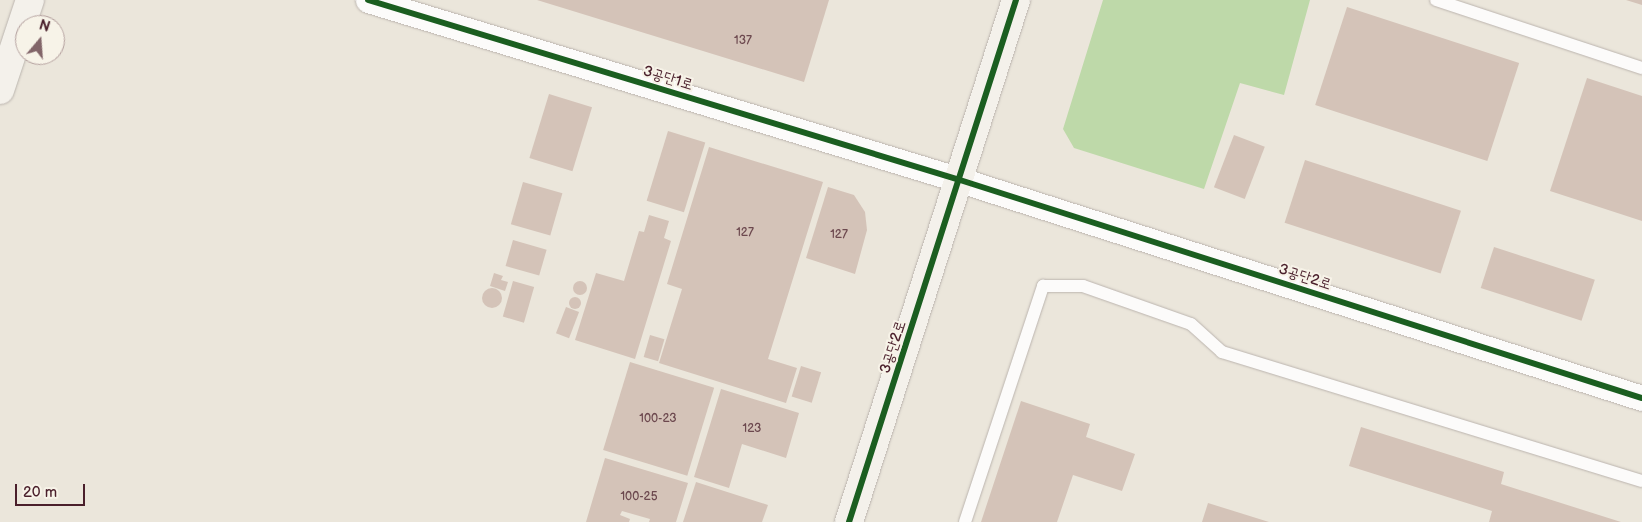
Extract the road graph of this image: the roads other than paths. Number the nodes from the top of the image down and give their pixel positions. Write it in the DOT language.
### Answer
graph roads {
  1 [pos="30,0"];
  2 [pos="368,0"];
  3 [pos="1016,0"];
  4 [pos="1436,0"];
  5 [pos="1642,68"];
  6 [pos="0,90"];
  7 [pos="960,180"];
  8 [pos="1642,398"];
  9 [pos="1642,481"];
  10 [pos="849,522"];
  11 [pos="965,522"];
  1 -- 6 [label="street"];
  2 -- 7 [label="street, 3공단1로"];
  3 -- 7 [label="street, 3공단2로"];
  4 -- 5 [label="lane"];
  7 -- 8 [label="street, 3공단2로"];
  7 -- 10 [label="street, 3공단2로"];
  9 -- 11 [label="lane"];
}
